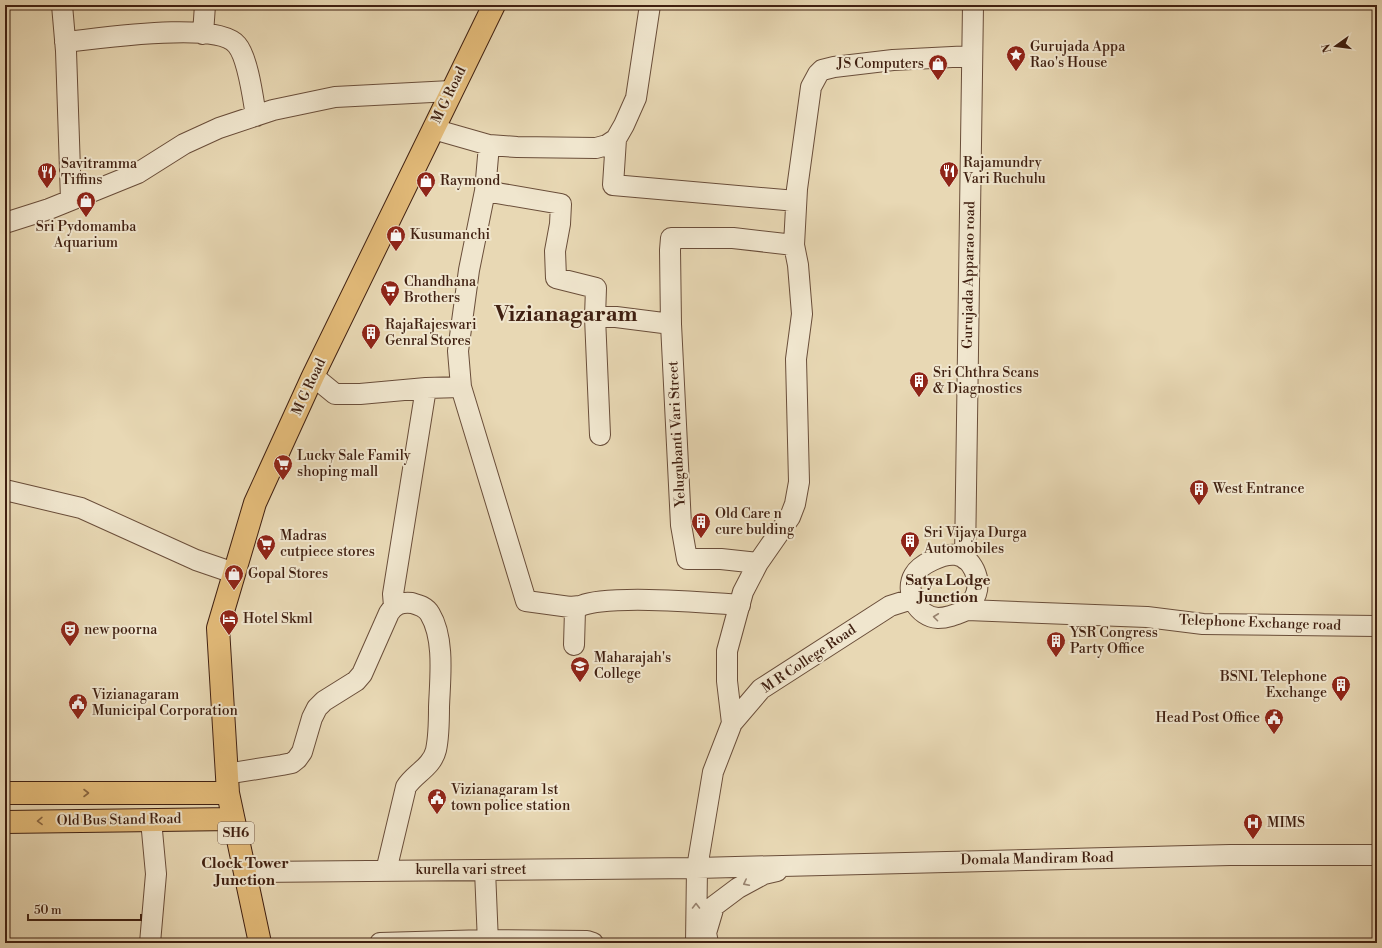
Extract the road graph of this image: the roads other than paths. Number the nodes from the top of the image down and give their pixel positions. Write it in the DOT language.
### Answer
graph roads {
  1 [pos="62,5"];
  2 [pos="204,5"];
  3 [pos="494,5"];
  4 [pos="650,5"];
  5 [pos="973,5"];
  6 [pos="203,34"];
  7 [pos="65,42"];
  8 [pos="972,56"];
  9 [pos="451,91"];
  10 [pos="256,116"];
  11 [pos="433,129"];
  12 [pos="616,139"];
  13 [pos="489,145"];
  14 [pos="485,191"];
  15 [pos="71,200"];
  16 [pos="796,201"];
  17 [pos="5,223"];
  18 [pos="794,245"];
  19 [pos="596,317"];
  20 [pos="671,324"];
  21 [pos="313,376"];
  22 [pos="461,387"];
  23 [pos="426,388"];
  24 [pos="600,435"];
  25 [pos="5,490"];
  26 [pos="964,559"];
  27 [pos="758,563"];
  28 [pos="234,573"];
  29 [pos="912,599"];
  30 [pos="740,605"];
  31 [pos="394,606"];
  32 [pos="580,606"];
  33 [pos="967,610"];
  34 [pos="1377,626"];
  35 [pos="574,645"];
  36 [pos="732,724"];
  37 [pos="227,783"];
  38 [pos="5,793"];
  39 [pos="233,819"];
  40 [pos="151,820"];
  41 [pos="5,822"];
  42 [pos="1377,855"];
  43 [pos="796,865"];
  44 [pos="697,868"];
  45 [pos="485,870"];
  46 [pos="386,871"];
  47 [pos="245,872"];
  48 [pos="488,942"];
  49 [pos="150,943"];
  50 [pos="260,943"];
  51 [pos="380,943"];
  52 [pos="593,943"];
  53 [pos="696,943"];
  54 [pos="708,943"];
  1 -- 7 [label="street"];
  2 -- 6 [label="street"];
  3 -- 9 [label="main road, M G Road"];
  4 -- 12 [label="street"];
  5 -- 8 [label="street, Gurujada Apparao road"];
  6 -- 7 [label="street"];
  6 -- 10 [label="street"];
  7 -- 15 [label="street"];
  8 -- 16 [label="street"];
  8 -- 26 [label="street, Gurujada Apparao road"];
  9 -- 10 [label="street"];
  9 -- 11 [label="main road, M G Road"];
  10 -- 15 [label="street"];
  11 -- 13 [label="street"];
  11 -- 21 [label="main road, M G Road"];
  12 -- 13 [label="street"];
  12 -- 16 [label="street"];
  13 -- 14 [label="street"];
  14 -- 19 [label="street"];
  14 -- 22 [label="street"];
  15 -- 17 [label="street"];
  16 -- 18 [label="street"];
  18 -- 20 [label="street, Yelugubanti Vari Street"];
  18 -- 27 [label="street"];
  19 -- 20 [label="street"];
  19 -- 24 [label="street"];
  20 -- 27 [label="street, Yelugubanti Vari Street"];
  21 -- 23 [label="street"];
  21 -- 28 [label="main road, M G Road"];
  22 -- 23 [label="street"];
  22 -- 32 [label="street"];
  23 -- 31 [label="street"];
  25 -- 28 [label="street"];
  26 -- 29 [label="street"];
  26 -- 33 [label="street"];
  27 -- 30 [label="street"];
  28 -- 37 [label="main road, M G Road"];
  33 -- 29 [label="street, Telephone Exchange road, one-way"];
  29 -- 36 [label="street, M R College Road"];
  30 -- 32 [label="street"];
  30 -- 36 [label="street"];
  31 -- 37 [label="street"];
  31 -- 46 [label="street"];
  32 -- 35 [label="street"];
  33 -- 34 [label="street, Telephone Exchange road"];
  36 -- 44 [label="street, M R College Road"];
  38 -- 37 [label="main road, Old Bus Stand Road, one-way"];
  37 -- 39 [label="main road, SH6"];
  39 -- 40 [label="main road, Old Bus Stand Road"];
  39 -- 47 [label="main road, SH6"];
  40 -- 41 [label="main road, Old Bus Stand Road, one-way"];
  40 -- 49 [label="street"];
  42 -- 43 [label="street, Domala Mandiram Road"];
  43 -- 44 [label="street, Domala Mandiram Road"];
  43 -- 54 [label="street, one-way"];
  44 -- 45 [label="street, kurella vari street"];
  53 -- 44 [label="street, M R College Road, one-way"];
  45 -- 46 [label="street, kurella vari street"];
  45 -- 48 [label="street"];
  46 -- 47 [label="street, kurella vari street"];
  47 -- 50 [label="main road"];
  48 -- 51 [label="street"];
  48 -- 52 [label="street"];
}
